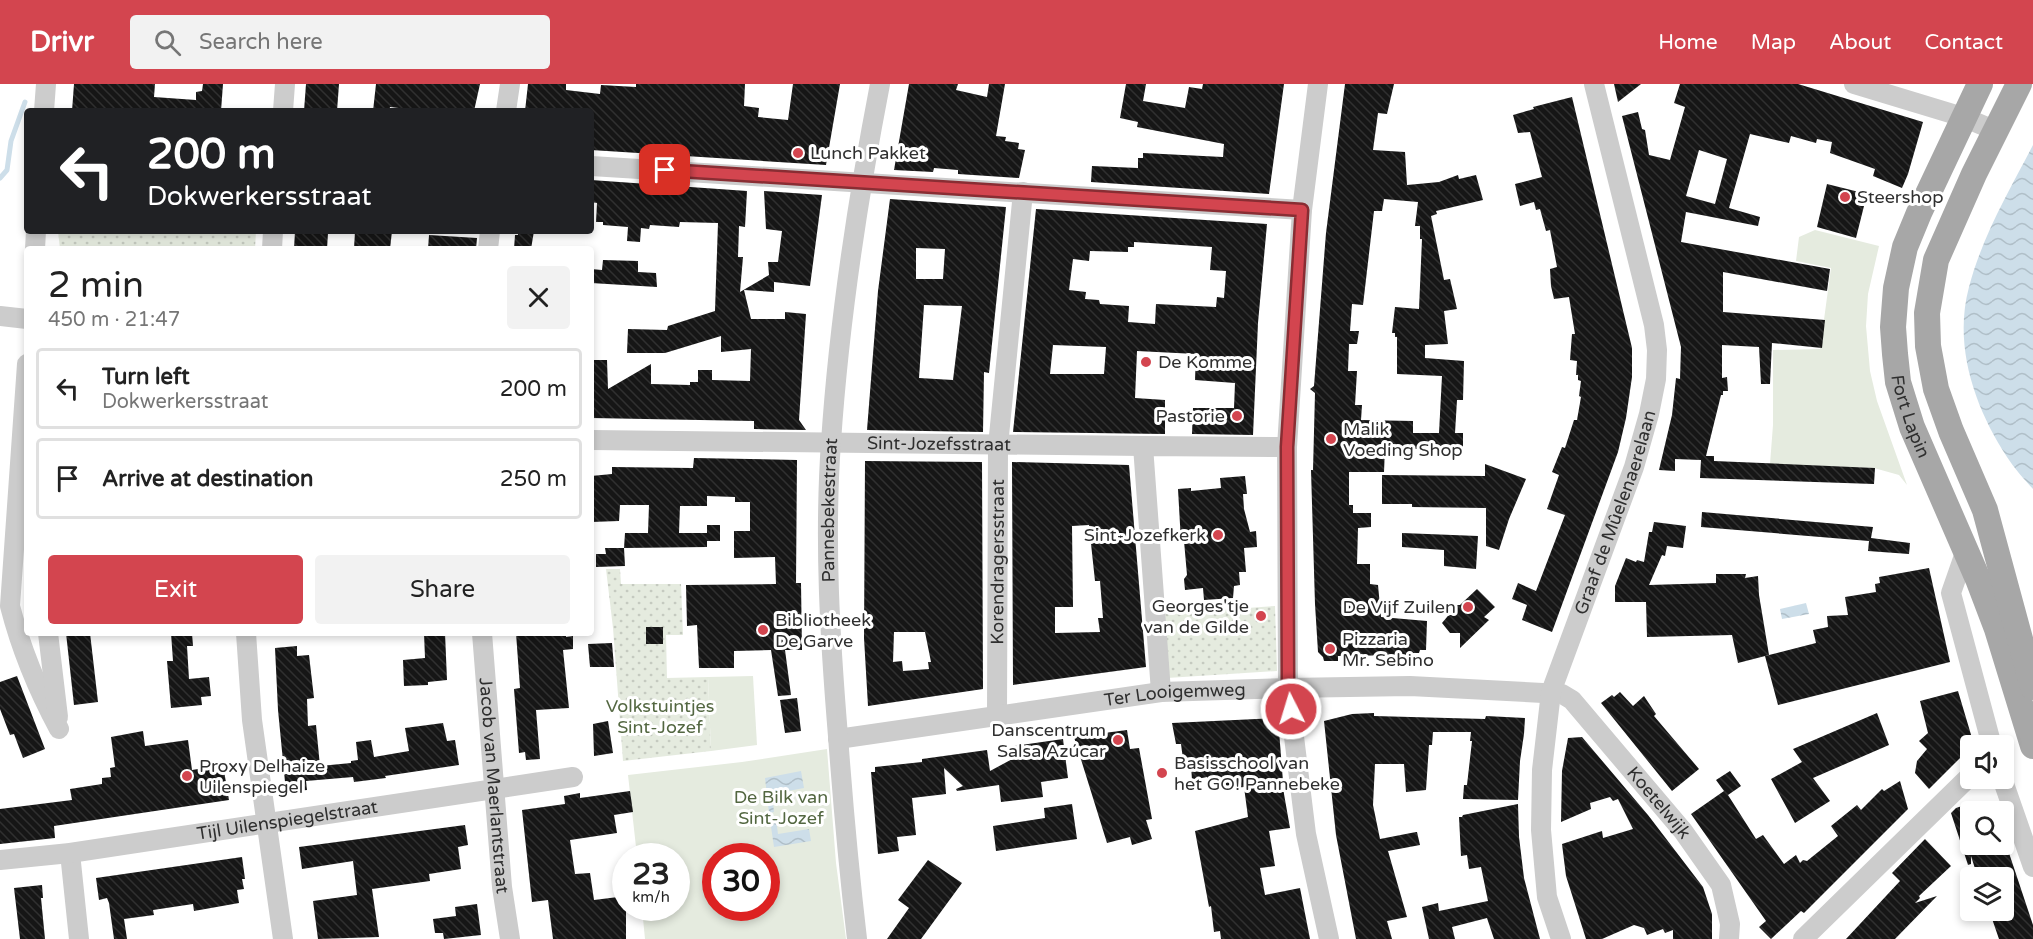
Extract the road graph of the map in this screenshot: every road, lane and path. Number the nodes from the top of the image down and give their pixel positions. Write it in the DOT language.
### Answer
graph roads {
  1 [pos="46,84"];
  2 [pos="285,84"];
  3 [pos="510,84"];
  4 [pos="880,84"];
  5 [pos="1318,84"];
  6 [pos="1594,84"];
  7 [pos="1854,84"];
  8 [pos="1980,84"];
  9 [pos="2019,84"];
  10 [pos="44,108"];
  11 [pos="283,108"];
  12 [pos="506,108"];
  13 [pos="1963,117"];
  14 [pos="1994,130"];
  15 [pos="594,166"];
  16 [pos="861,182"];
  17 [pos="1023,192"];
  18 [pos="1302,210"];
  19 [pos="0,316"];
  20 [pos="24,319"];
  21 [pos="594,440"];
  22 [pos="24,442"];
  23 [pos="831,443"];
  24 [pos="998,446"];
  25 [pos="1143,446"];
  26 [pos="1287,447"];
  27 [pos="23,468"];
  28 [pos="17,509"];
  29 [pos="24,522"];
  30 [pos="1966,550"];
  31 [pos="48,636"];
  32 [pos="246,636"];
  33 [pos="482,636"];
  34 [pos="2033,687"];
  35 [pos="1288,688"];
  36 [pos="1161,692"];
  37 [pos="1551,692"];
  38 [pos="997,716"];
  39 [pos="1989,735"];
  40 [pos="838,739"];
  41 [pos="2033,746"];
  42 [pos="573,777"];
  43 [pos="1960,786"];
  44 [pos="2006,789"];
  45 [pos="493,790"];
  46 [pos="266,823"];
  47 [pos="70,853"];
  48 [pos="0,860"];
  49 [pos="2033,867"];
  50 [pos="79,939"];
  51 [pos="283,939"];
  52 [pos="510,939"];
  53 [pos="857,939"];
  54 [pos="1329,939"];
  55 [pos="1561,939"];
  56 [pos="1729,939"];
  57 [pos="1803,939"];
  1 -- 10 [label="street"];
  2 -- 11 [label="street"];
  3 -- 12 [label="street"];
  4 -- 16 [label="street, Pannebekestraat"];
  5 -- 18 [label="street"];
  6 -- 37 [label="street, Graaf de Mûelenaerelaan"];
  7 -- 13 [label="street"];
  8 -- 13 [label="main road, Fort Lapin"];
  9 -- 14 [label="main road, Fort Lapin"];
  13 -- 14 [label="street"];
  13 -- 30 [label="main road, Fort Lapin"];
  14 -- 34 [label="main road, Fort Lapin"];
  15 -- 16 [label="street"];
  16 -- 17 [label="street"];
  16 -- 23 [label="street, Pannebekestraat"];
  17 -- 18 [label="street"];
  17 -- 24 [label="street, Korendragersstraat"];
  18 -- 26 [label="street"];
  19 -- 20 [label="street"];
  21 -- 23 [label="street, Sint-Jozefsstraat"];
  22 -- 27 [label="street"];
  23 -- 24 [label="street, Sint-Jozefsstraat"];
  23 -- 40 [label="street, Pannebekestraat"];
  24 -- 25 [label="street, Sint-Jozefsstraat"];
  24 -- 38 [label="street, Korendragersstraat"];
  25 -- 26 [label="street, Sint-Jozefsstraat"];
  25 -- 36 [label="street"];
  26 -- 35 [label="street"];
  27 -- 28 [label="street"];
  28 -- 29 [label="street"];
  28 -- 31 [label="street"];
  30 -- 39 [label="street"];
  30 -- 41 [label="main road, Fort Lapin"];
  32 -- 46 [label="street"];
  33 -- 45 [label="street, Jacob van Maerlantstraat"];
  35 -- 36 [label="street, Ter Looigemweg"];
  35 -- 37 [label="street, Ter Looigemweg"];
  35 -- 54 [label="street"];
  36 -- 38 [label="street, Ter Looigemweg"];
  37 -- 55 [label="street, Graaf de Mûelenaerelaan"];
  37 -- 56 [label="street, Koetelwijk"];
  38 -- 40 [label="street, Ter Looigemweg"];
  40 -- 53 [label="street, Pannebekestraat"];
  42 -- 45 [label="street, Tijl Uilenspiegelstraat"];
  43 -- 57 [label="street"];
  44 -- 49 [label="street"];
  45 -- 46 [label="street, Tijl Uilenspiegelstraat"];
  45 -- 52 [label="street, Jacob van Maerlantstraat"];
  46 -- 47 [label="street, Tijl Uilenspiegelstraat"];
  46 -- 51 [label="street"];
  47 -- 48 [label="street, Tijl Uilenspiegelstraat"];
  47 -- 50 [label="street"];
}
